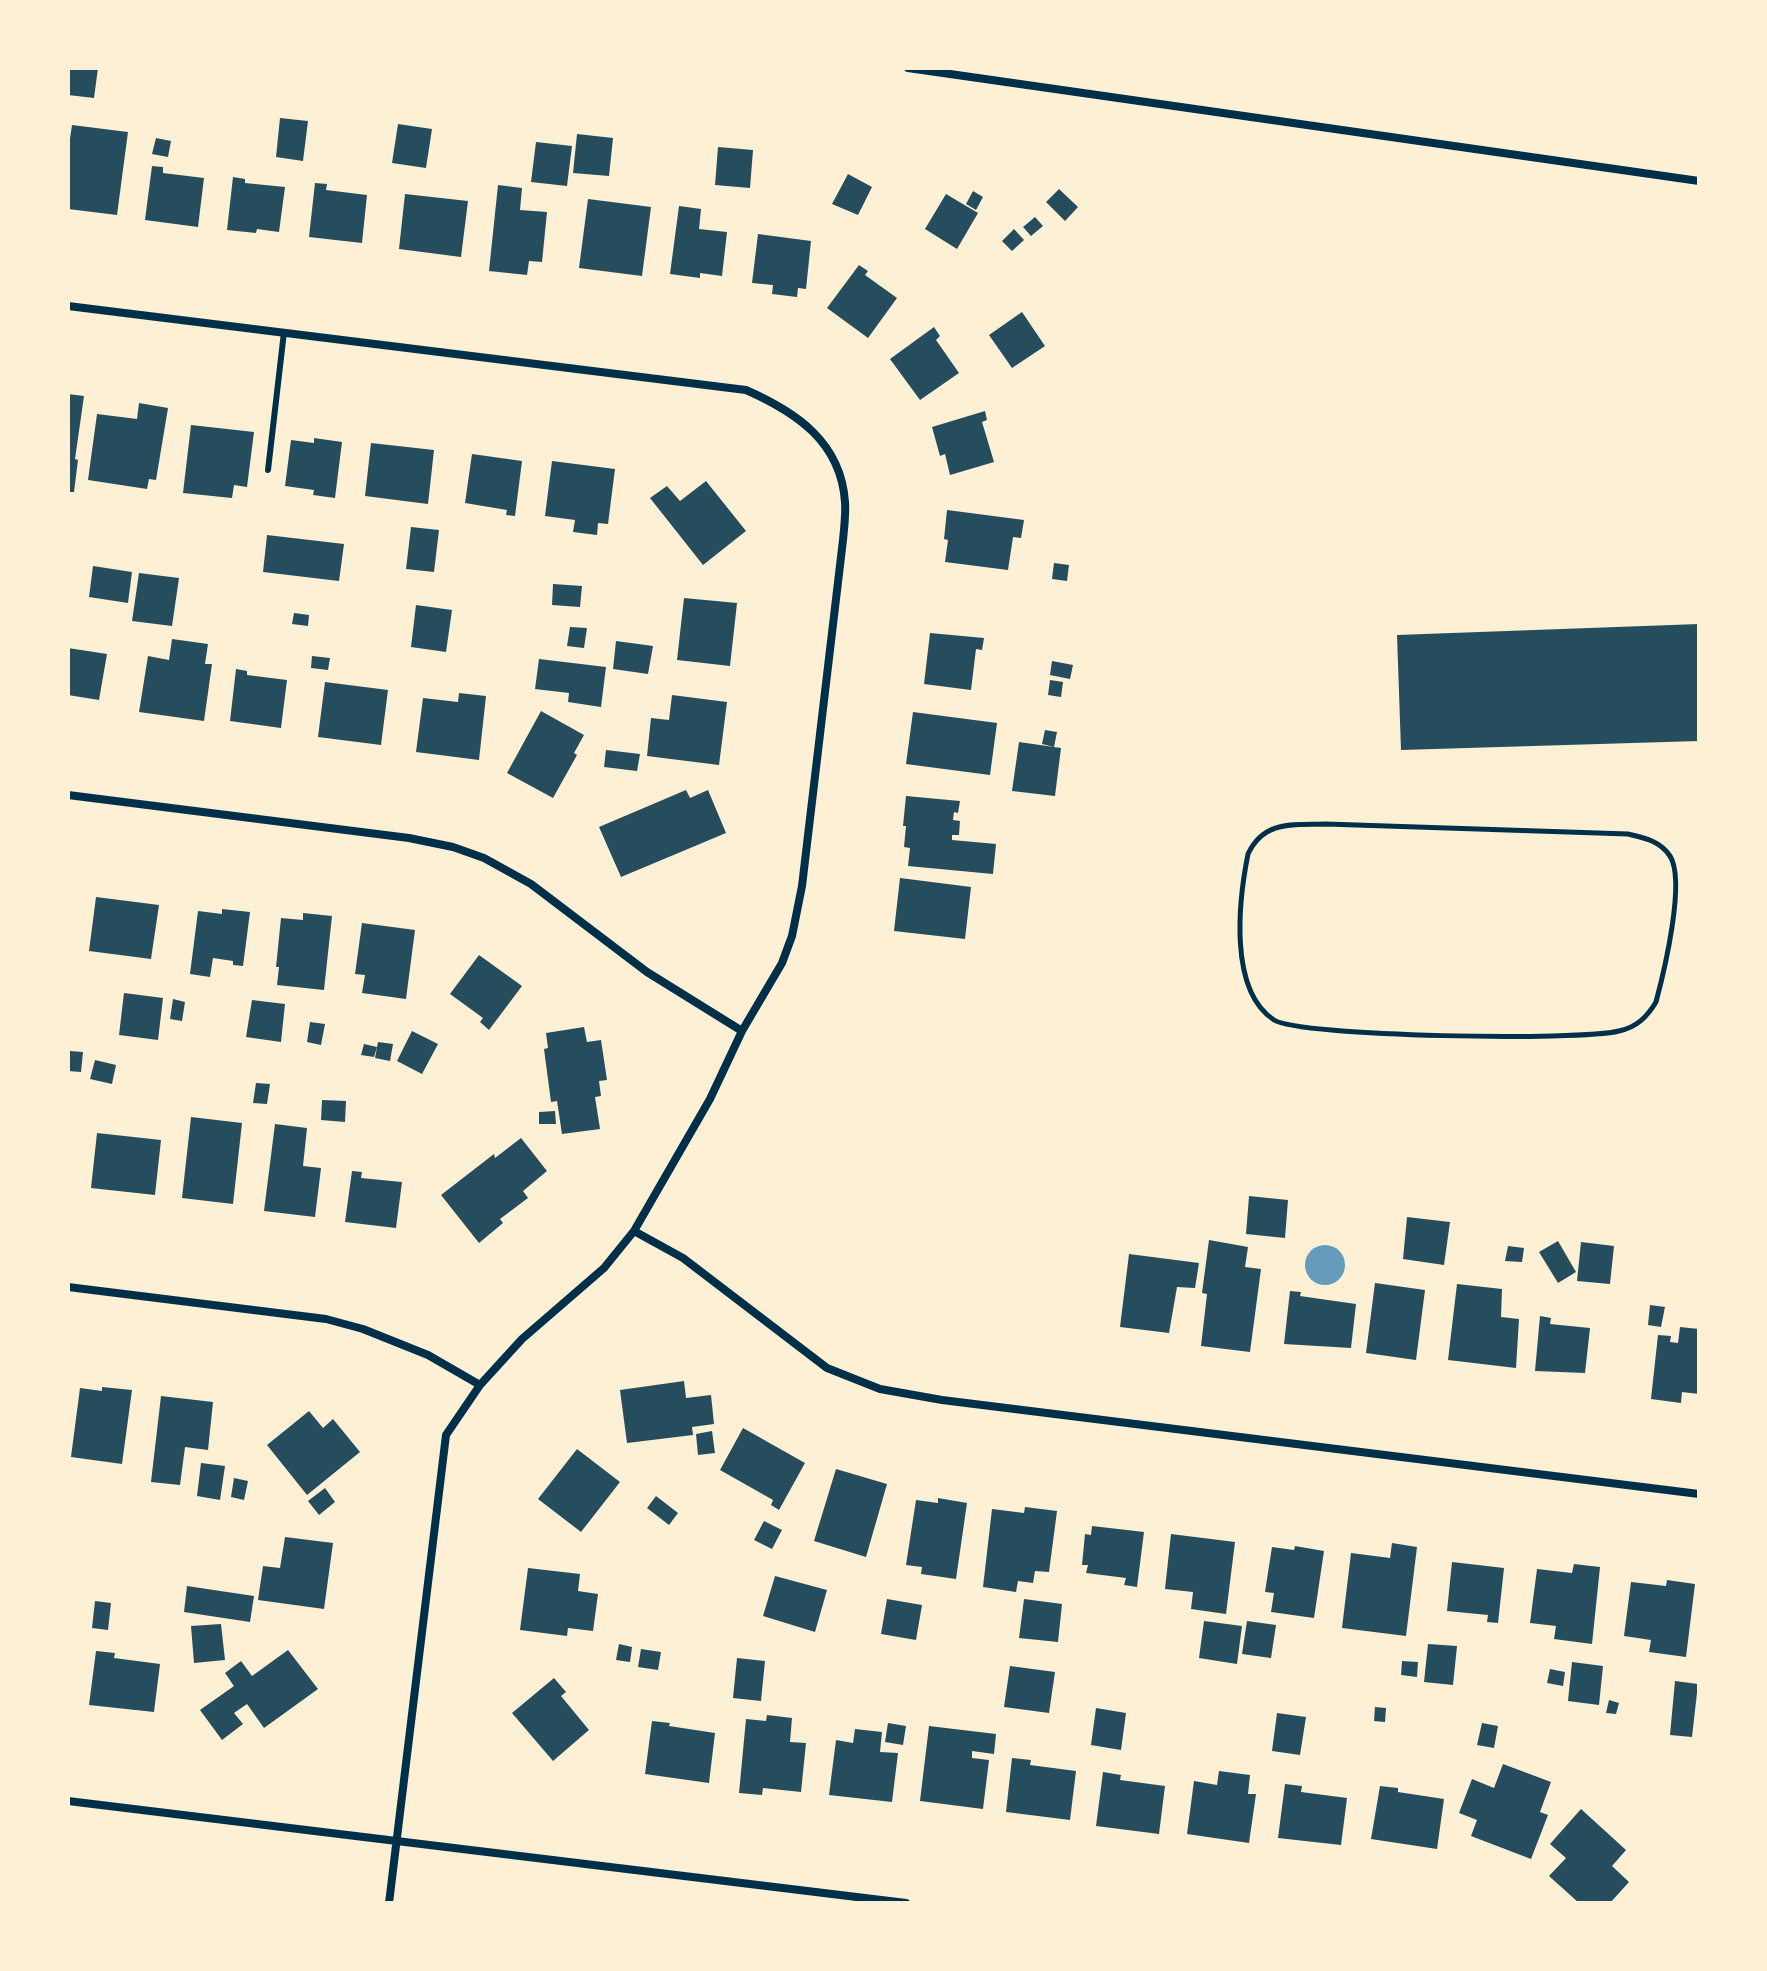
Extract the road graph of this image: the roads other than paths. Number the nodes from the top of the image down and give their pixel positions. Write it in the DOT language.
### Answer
graph roads {
  1 [pos="908,68"];
  2 [pos="923,69"];
  3 [pos="1699,181"];
  4 [pos="68,306"];
  5 [pos="284,332"];
  6 [pos="268,470"];
  7 [pos="68,795"];
  8 [pos="742,1031"];
  9 [pos="634,1231"];
  10 [pos="68,1287"];
  11 [pos="480,1385"];
  12 [pos="1699,1494"];
  13 [pos="68,1801"];
  14 [pos="397,1841"];
  15 [pos="389,1903"];
  16 [pos="906,1903"];
  1 -- 2 [label="street"];
  2 -- 3 [label="street"];
  4 -- 5 [label="street"];
  5 -- 6 [label="lane"];
  5 -- 8 [label="street"];
  7 -- 8 [label="street"];
  8 -- 9 [label="street"];
  9 -- 11 [label="street"];
  9 -- 12 [label="street"];
  10 -- 11 [label="street"];
  11 -- 14 [label="street"];
  13 -- 14 [label="street"];
  14 -- 15 [label="street"];
  14 -- 16 [label="street"];
}
